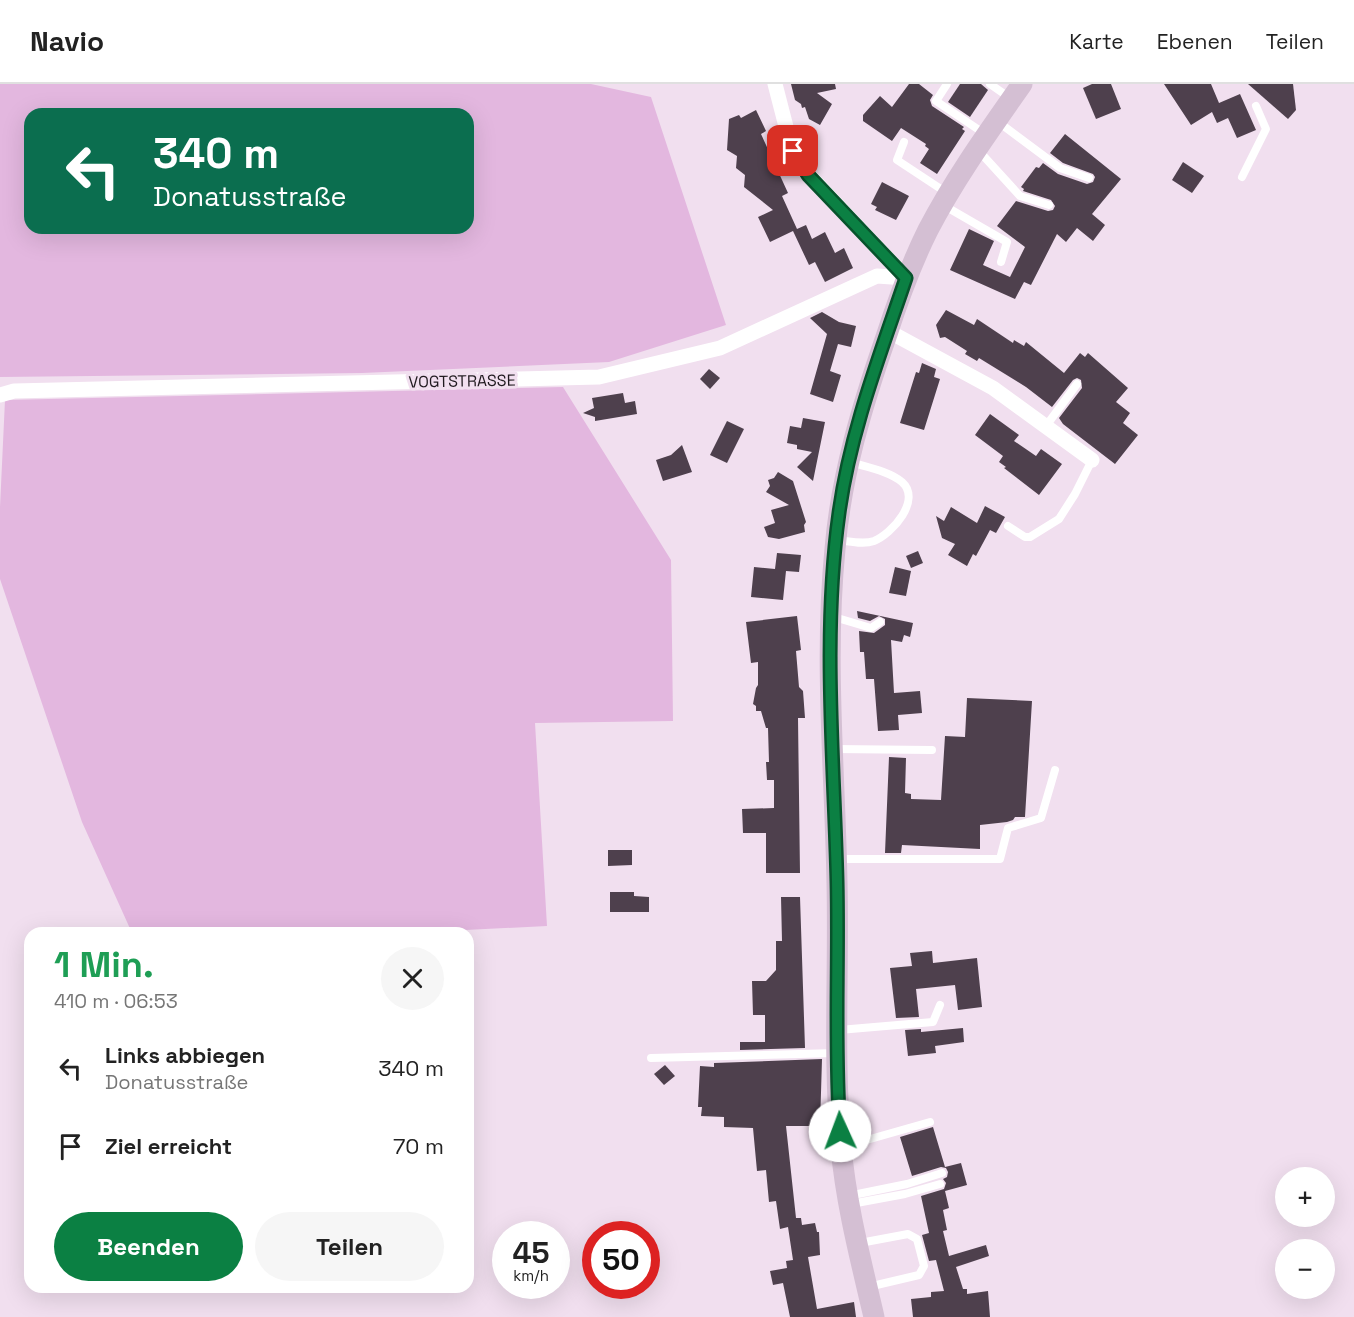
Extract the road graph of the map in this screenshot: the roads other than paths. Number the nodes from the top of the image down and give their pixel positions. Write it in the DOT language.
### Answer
graph roads {
  1 [pos="775,84"];
  2 [pos="947,84"];
  3 [pos="990,84"];
  4 [pos="1017,92"];
  5 [pos="1256,106"];
  6 [pos="986,135"];
  7 [pos="904,142"];
  8 [pos="1242,177"];
  9 [pos="1089,178"];
  10 [pos="946,199"];
  11 [pos="1049,205"];
  12 [pos="1001,262"];
  13 [pos="906,278"];
  14 [pos="888,331"];
  15 [pos="1077,384"];
  16 [pos="0,395"];
  17 [pos="1046,426"];
  18 [pos="1092,460"];
  19 [pos="848,462"];
  20 [pos="1008,526"];
  21 [pos="836,540"];
  22 [pos="832,616"];
  23 [pos="880,622"];
  24 [pos="833,749"];
  25 [pos="932,750"];
  26 [pos="1055,770"];
  27 [pos="836,859"];
  28 [pos="940,1005"];
  29 [pos="838,1030"];
  30 [pos="838,1053"];
  31 [pos="651,1058"];
  32 [pos="930,1122"];
  33 [pos="841,1147"];
  34 [pos="942,1173"];
  35 [pos="940,1184"];
  36 [pos="849,1200"];
  37 [pos="858,1243"];
  38 [pos="867,1287"];
  39 [pos="874,1317"];
  1 -- 13 [label="street"];
  2 -- 6 [label="lane"];
  3 -- 4 [label="lane"];
  4 -- 6 [label="main road"];
  5 -- 8 [label="lane"];
  6 -- 9 [label="lane"];
  6 -- 10 [label="main road"];
  6 -- 11 [label="lane"];
  7 -- 10 [label="lane"];
  10 -- 12 [label="lane"];
  10 -- 13 [label="main road"];
  13 -- 14 [label="main road"];
  13 -- 16 [label="street, VOGTSTRASSE"];
  14 -- 17 [label="street"];
  14 -- 19 [label="main road"];
  15 -- 17 [label="lane"];
  17 -- 18 [label="street"];
  18 -- 20 [label="lane"];
  19 -- 21 [label="main road"];
  19 -- 21 [label="lane"];
  21 -- 22 [label="main road"];
  22 -- 23 [label="lane"];
  22 -- 24 [label="main road"];
  24 -- 25 [label="lane"];
  24 -- 27 [label="main road"];
  26 -- 27 [label="lane"];
  27 -- 29 [label="main road"];
  28 -- 29 [label="lane"];
  29 -- 30 [label="main road"];
  30 -- 31 [label="lane"];
  30 -- 33 [label="main road"];
  32 -- 33 [label="lane"];
  33 -- 36 [label="main road"];
  34 -- 36 [label="lane"];
  35 -- 36 [label="lane"];
  36 -- 37 [label="main road"];
  37 -- 38 [label="main road"];
  37 -- 38 [label="lane"];
  38 -- 39 [label="main road"];
}
